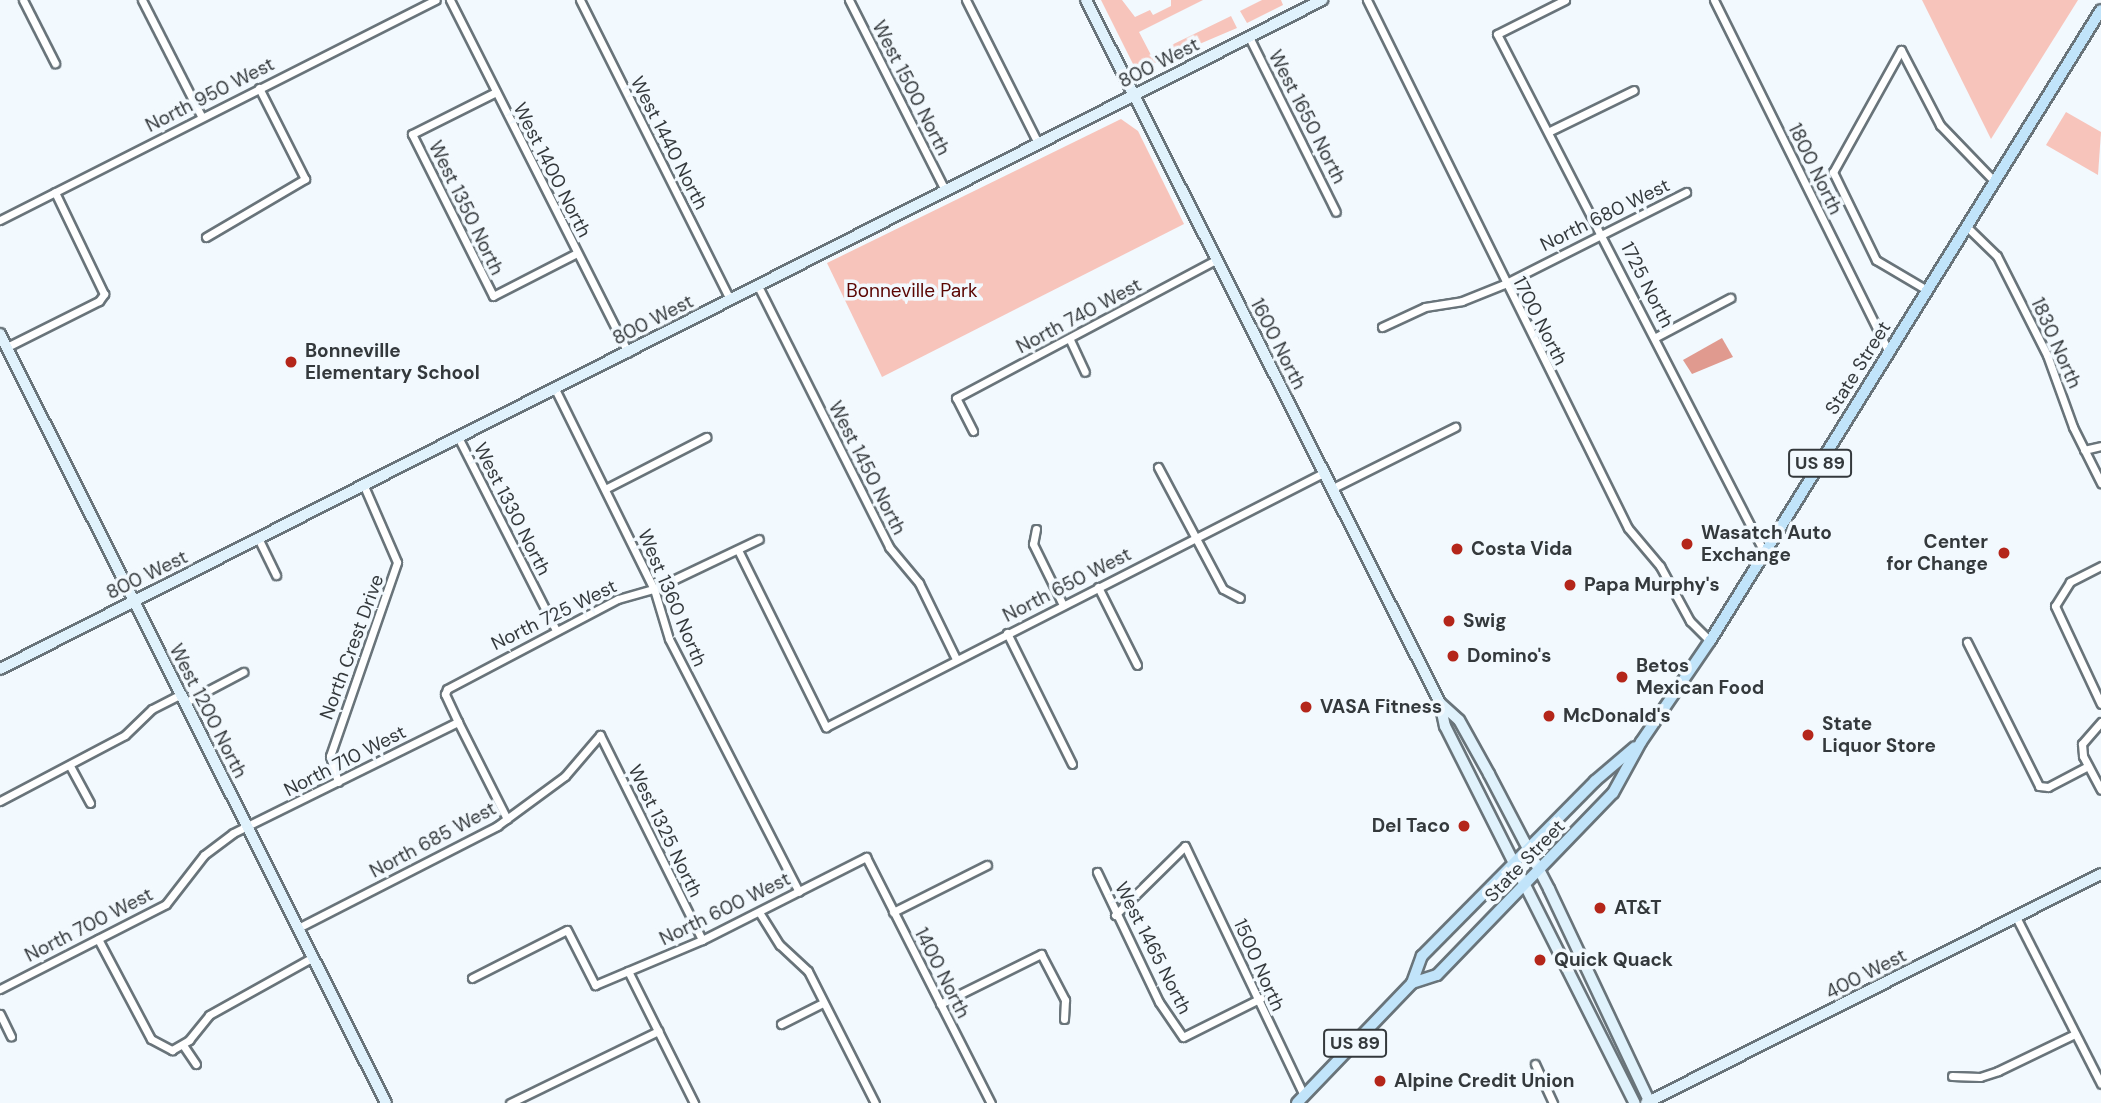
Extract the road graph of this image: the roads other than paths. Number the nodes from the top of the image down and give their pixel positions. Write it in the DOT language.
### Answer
graph roads {
  1 [pos="23,0"];
  2 [pos="142,0"];
  3 [pos="436,0"];
  4 [pos="450,0"];
  5 [pos="580,0"];
  6 [pos="849,0"];
  7 [pos="966,0"];
  8 [pos="1086,0"];
  9 [pos="1322,0"];
  10 [pos="1367,0"];
  11 [pos="1564,0"];
  12 [pos="1714,0"];
  13 [pos="2101,10"];
  14 [pos="1249,37"];
  15 [pos="55,63"];
  16 [pos="259,88"];
  17 [pos="1634,90"];
  18 [pos="496,92"];
  19 [pos="1134,95"];
  20 [pos="201,117"];
  21 [pos="1550,131"];
  22 [pos="1038,144"];
  23 [pos="1994,181"];
  24 [pos="945,190"];
  25 [pos="55,192"];
  26 [pos="1686,192"];
  27 [pos="1336,212"];
  28 [pos="0,220"];
  29 [pos="1966,226"];
  30 [pos="1603,231"];
  31 [pos="206,237"];
  32 [pos="577,253"];
  33 [pos="1216,260"];
  34 [pos="758,285"];
  35 [pos="1504,285"];
  36 [pos="1927,290"];
  37 [pos="1730,298"];
  38 [pos="730,300"];
  39 [pos="1382,327"];
  40 [pos="0,334"];
  41 [pos="1656,337"];
  42 [pos="1070,340"];
  43 [pos="3,349"];
  44 [pos="628,353"];
  45 [pos="1889,353"];
  46 [pos="1085,372"];
  47 [pos="556,391"];
  48 [pos="1455,427"];
  49 [pos="973,431"];
  50 [pos="706,438"];
  51 [pos="459,439"];
  52 [pos="2101,446"];
  53 [pos="2084,450"];
  54 [pos="1157,467"];
  55 [pos="1323,473"];
  56 [pos="2101,483"];
  57 [pos="364,486"];
  58 [pos="605,489"];
  59 [pos="1331,489"];
  60 [pos="1036,529"];
  61 [pos="759,539"];
  62 [pos="1195,539"];
  63 [pos="259,540"];
  64 [pos="738,550"];
  65 [pos="1764,552"];
  66 [pos="2101,566"];
  67 [pos="276,575"];
  68 [pos="1098,587"];
  69 [pos="654,589"];
  70 [pos="1240,598"];
  71 [pos="133,602"];
  72 [pos="1063,605"];
  73 [pos="555,630"];
  74 [pos="1007,633"];
  75 [pos="1710,641"];
  76 [pos="1967,642"];
  77 [pos="956,659"];
  78 [pos="1137,666"];
  79 [pos="0,669"];
  80 [pos="243,672"];
  81 [pos="182,699"];
  82 [pos="1440,703"];
  83 [pos="2101,704"];
  84 [pos="458,722"];
  85 [pos="2101,722"];
  86 [pos="600,735"];
  87 [pos="1641,742"];
  88 [pos="1072,764"];
  89 [pos="70,766"];
  90 [pos="2088,766"];
  91 [pos="338,782"];
  92 [pos="2101,790"];
  93 [pos="0,801"];
  94 [pos="90,803"];
  95 [pos="507,819"];
  96 [pos="247,827"];
  97 [pos="1528,850"];
  98 [pos="866,857"];
  99 [pos="1516,862"];
  100 [pos="987,865"];
  101 [pos="1097,872"];
  102 [pos="1540,872"];
  103 [pos="2101,874"];
  104 [pos="1527,885"];
  105 [pos="799,892"];
  106 [pos="759,912"];
  107 [pos="893,912"];
  108 [pos="1115,915"];
  109 [pos="2016,917"];
  110 [pos="298,928"];
  111 [pos="98,939"];
  112 [pos="702,940"];
  113 [pos="313,957"];
  114 [pos="628,971"];
  115 [pos="472,978"];
  116 [pos="1412,983"];
  117 [pos="0,989"];
  118 [pos="1261,998"];
  119 [pos="823,1003"];
  120 [pos="940,1004"];
  121 [pos="0,1014"];
  122 [pos="1064,1019"];
  123 [pos="781,1024"];
  124 [pos="657,1031"];
  125 [pos="2075,1034"];
  126 [pos="11,1037"];
  127 [pos="183,1045"];
  128 [pos="196,1064"];
  129 [pos="1535,1064"];
  130 [pos="1952,1076"];
  131 [pos="2101,1084"];
  132 [pos="1301,1100"];
  133 [pos="1648,1102"];
  134 [pos="386,1103"];
  135 [pos="510,1103"];
  136 [pos="694,1103"];
  137 [pos="875,1103"];
  138 [pos="991,1103"];
  139 [pos="1553,1103"];
  140 [pos="1635,1103"];
  1 -- 15 [label="street"];
  2 -- 20 [label="street"];
  3 -- 16 [label="street, North 950 West"];
  4 -- 18 [label="street, West 1400 North"];
  5 -- 38 [label="street, West 1440 North"];
  6 -- 24 [label="street, West 1500 North"];
  7 -- 22 [label="street"];
  8 -- 19 [label="street, 1600 North"];
  9 -- 14 [label="street, 800 West"];
  10 -- 35 [label="street, 1700 North"];
  11 -- 21 [label="street, 1725 North"];
  12 -- 45 [label="street, 1800 North"];
  13 -- 23 [label="main road, State Street / US 89"];
  14 -- 19 [label="street, 800 West"];
  14 -- 27 [label="street, West 1650 North"];
  16 -- 20 [label="street, North 950 West"];
  16 -- 31 [label="street"];
  17 -- 21 [label="street"];
  18 -- 32 [label="street, West 1400 North"];
  18 -- 32 [label="street, West 1350 North"];
  19 -- 22 [label="street, 800 West"];
  19 -- 33 [label="street, 1600 North"];
  20 -- 25 [label="street, North 950 West"];
  21 -- 30 [label="street, 1725 North"];
  22 -- 24 [label="street, 800 West"];
  23 -- 29 [label="main road, State Street / US 89"];
  23 -- 36 [label="street"];
  24 -- 34 [label="street, 800 West"];
  25 -- 28 [label="street, North 950 West"];
  25 -- 43 [label="street"];
  26 -- 30 [label="street, North 680 West"];
  29 -- 36 [label="main road, State Street / US 89"];
  29 -- 53 [label="street, 1830 North"];
  30 -- 35 [label="street, North 680 West"];
  30 -- 41 [label="street, 1725 North"];
  32 -- 44 [label="street, West 1400 North"];
  33 -- 42 [label="street, North 740 West"];
  33 -- 55 [label="street, 1600 North"];
  34 -- 38 [label="street, 800 West"];
  34 -- 77 [label="street, West 1450 North"];
  35 -- 39 [label="street, North 680 West"];
  35 -- 75 [label="street, 1700 North"];
  36 -- 45 [label="main road, State Street / US 89"];
  37 -- 41 [label="street"];
  38 -- 44 [label="street, 800 West"];
  40 -- 43 [label="street, West 1200 North"];
  41 -- 65 [label="street, 1725 North"];
  42 -- 46 [label="street"];
  42 -- 49 [label="street, North 740 West"];
  43 -- 71 [label="street, West 1200 North"];
  44 -- 47 [label="street, 800 West"];
  45 -- 65 [label="main road, State Street / US 89"];
  47 -- 51 [label="street, 800 West"];
  47 -- 58 [label="street, West 1360 North"];
  48 -- 59 [label="street"];
  50 -- 58 [label="street"];
  51 -- 57 [label="street, 800 West"];
  51 -- 73 [label="street, West 1330 North"];
  52 -- 53 [label="street"];
  53 -- 56 [label="street, 1830 North"];
  54 -- 62 [label="street"];
  55 -- 59 [label="street, 1600 North"];
  55 -- 62 [label="street, North 650 West"];
  57 -- 63 [label="street, 800 West"];
  57 -- 91 [label="street, North Crest Drive"];
  58 -- 69 [label="street, West 1360 North"];
  59 -- 82 [label="street, 1600 North"];
  60 -- 72 [label="street"];
  61 -- 64 [label="street, North 725 West"];
  62 -- 68 [label="street, North 650 West"];
  62 -- 70 [label="street"];
  63 -- 67 [label="street"];
  63 -- 71 [label="street, 800 West"];
  64 -- 69 [label="street, North 725 West"];
  64 -- 77 [label="street, North 650 West"];
  65 -- 75 [label="main road, State Street / US 89"];
  66 -- 83 [label="street"];
  68 -- 72 [label="street, North 650 West"];
  68 -- 78 [label="street"];
  69 -- 73 [label="street, North 725 West"];
  69 -- 105 [label="street, West 1360 North"];
  71 -- 79 [label="street, 800 West"];
  71 -- 81 [label="street, West 1200 North"];
  72 -- 74 [label="street, North 650 West"];
  73 -- 84 [label="street, North 725 West"];
  74 -- 77 [label="street, North 650 West"];
  74 -- 88 [label="street"];
  75 -- 87 [label="main road, State Street / US 89"];
  76 -- 90 [label="street"];
  80 -- 81 [label="street"];
  81 -- 89 [label="street"];
  81 -- 96 [label="street, West 1200 North"];
  82 -- 97 [label="street, 1600 North"];
  82 -- 99 [label="street, 1600 North"];
  84 -- 91 [label="street, North 710 West"];
  84 -- 95 [label="street"];
  85 -- 90 [label="street"];
  86 -- 95 [label="street, North 685 West"];
  86 -- 112 [label="street, West 1325 North"];
  87 -- 97 [label="main road, State Street / US 89"];
  87 -- 102 [label="main road, State Street / US 89"];
  89 -- 93 [label="street"];
  89 -- 94 [label="street"];
  90 -- 92 [label="street"];
  91 -- 96 [label="street, North 710 West"];
  95 -- 110 [label="street, North 685 West"];
  96 -- 110 [label="street, West 1200 North"];
  96 -- 111 [label="street, North 700 West"];
  97 -- 99 [label="main road, State Street / US 89"];
  97 -- 102 [label="street, 1600 North"];
  98 -- 105 [label="street, North 600 West"];
  98 -- 107 [label="street, 1400 North"];
  99 -- 104 [label="street, 1600 North"];
  99 -- 116 [label="main road, State Street / US 89"];
  100 -- 107 [label="street"];
  101 -- 108 [label="street, West 1465 North"];
  102 -- 104 [label="main road, State Street / US 89"];
  102 -- 133 [label="street, 1600 North"];
  103 -- 109 [label="street, 400 West"];
  104 -- 116 [label="main road, State Street / US 89"];
  104 -- 140 [label="street, 1600 North"];
  105 -- 106 [label="street, North 600 West"];
  106 -- 112 [label="street, North 600 West"];
  106 -- 119 [label="street"];
  107 -- 120 [label="street, 1400 North"];
  108 -- 118 [label="street, West 1465 North"];
  108 -- 118 [label="street, 1500 North"];
  109 -- 125 [label="street"];
  109 -- 133 [label="street, 400 West"];
  110 -- 113 [label="street, West 1200 North"];
  111 -- 117 [label="street, North 700 West"];
  111 -- 127 [label="street"];
  112 -- 114 [label="street, North 600 West"];
  113 -- 127 [label="street"];
  113 -- 134 [label="street, West 1200 North"];
  114 -- 115 [label="street, North 600 West"];
  114 -- 124 [label="street"];
  116 -- 132 [label="main road, State Street / US 89"];
  118 -- 132 [label="street, 1500 North"];
  119 -- 123 [label="street"];
  119 -- 137 [label="street"];
  120 -- 122 [label="street"];
  120 -- 138 [label="street, 1400 North"];
  121 -- 126 [label="street"];
  124 -- 135 [label="street"];
  124 -- 136 [label="street"];
  125 -- 130 [label="street"];
  125 -- 131 [label="street"];
  127 -- 128 [label="street"];
  129 -- 139 [label="street"];
}
